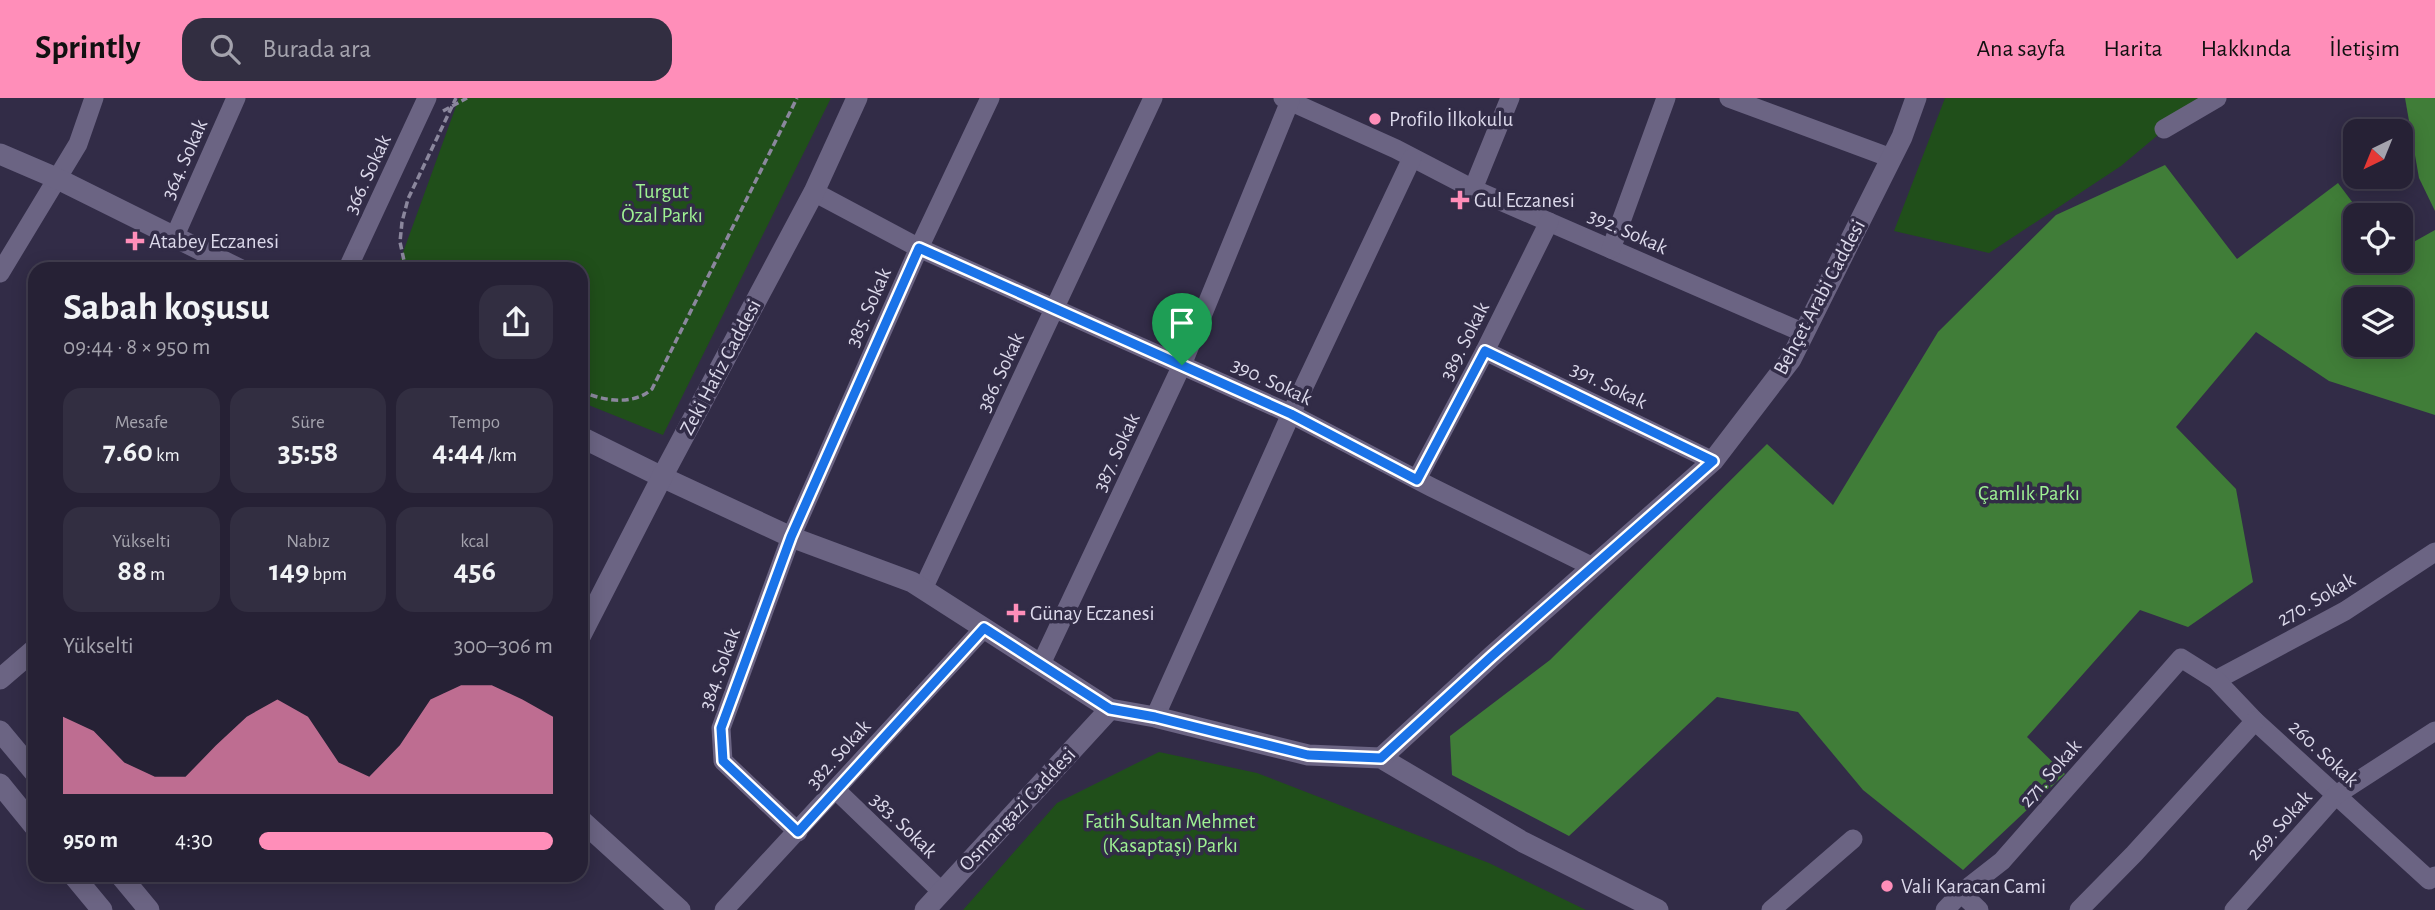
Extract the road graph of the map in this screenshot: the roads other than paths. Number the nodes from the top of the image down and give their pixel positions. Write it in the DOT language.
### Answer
graph roads {
  1 [pos="94,98"];
  2 [pos="236,98"];
  3 [pos="427,98"];
  4 [pos="857,98"];
  5 [pos="990,98"];
  6 [pos="1153,98"];
  7 [pos="1510,98"];
  8 [pos="1666,98"];
  9 [pos="1729,98"];
  10 [pos="1916,98"];
  11 [pos="2217,98"];
  12 [pos="1287,100"];
  13 [pos="2164,129"];
  14 [pos="0,153"];
  15 [pos="1412,158"];
  16 [pos="1891,158"];
  17 [pos="56,178"];
  18 [pos="1474,188"];
  19 [pos="814,192"];
  20 [pos="1549,222"];
  21 [pos="174,238"];
  22 [pos="919,248"];
  23 [pos="1611,249"];
  24 [pos="224,262"];
  25 [pos="351,262"];
  26 [pos="0,273"];
  27 [pos="1055,310"];
  28 [pos="1804,333"];
  29 [pos="1485,351"];
  30 [pos="1182,365"];
  31 [pos="1291,414"];
  32 [pos="588,440"];
  33 [pos="1713,461"];
  34 [pos="662,477"];
  35 [pos="1417,480"];
  36 [pos="791,537"];
  37 [pos="2435,552"];
  38 [pos="1594,567"];
  39 [pos="923,589"];
  40 [pos="588,621"];
  41 [pos="984,628"];
  42 [pos="28,655"];
  43 [pos="2181,658"];
  44 [pos="1041,664"];
  45 [pos="0,679"];
  46 [pos="2216,680"];
  47 [pos="1110,709"];
  48 [pos="1155,717"];
  49 [pos="2255,721"];
  50 [pos="0,731"];
  51 [pos="2435,731"];
  52 [pos="1381,758"];
  53 [pos="28,765"];
  54 [pos="0,784"];
  55 [pos="836,790"];
  56 [pos="2336,795"];
  57 [pos="28,818"];
  58 [pos="588,826"];
  59 [pos="798,832"];
  60 [pos="1853,839"];
  61 [pos="2435,876"];
  62 [pos="79,882"];
  63 [pos="126,882"];
  64 [pos="942,892"];
  65 [pos="1961,893"];
  66 [pos="102,910"];
  67 [pos="149,910"];
  68 [pos="680,910"];
  69 [pos="724,910"];
  70 [pos="925,910"];
  71 [pos="1658,910"];
  72 [pos="1771,910"];
  73 [pos="1945,910"];
  74 [pos="1979,910"];
  75 [pos="2079,910"];
  76 [pos="2234,910"];
  1 -- 17 [label="street"];
  2 -- 21 [label="street, 364. Sokak"];
  3 -- 25 [label="street, 366. Sokak"];
  4 -- 19 [label="main road, Zeki Hafız Caddesi"];
  5 -- 22 [label="street, 385. Sokak"];
  6 -- 27 [label="street, 386. Sokak"];
  7 -- 18 [label="street"];
  8 -- 23 [label="street"];
  9 -- 16 [label="street"];
  10 -- 16 [label="main road, Behçet Arabi Caddesi"];
  11 -- 13 [label="street"];
  12 -- 15 [label="street, 392. Sokak"];
  12 -- 30 [label="street, 387. Sokak"];
  14 -- 17 [label="main road"];
  15 -- 18 [label="street, 392. Sokak"];
  15 -- 31 [label="street"];
  16 -- 28 [label="main road, Behçet Arabi Caddesi"];
  17 -- 21 [label="main road"];
  17 -- 26 [label="street"];
  18 -- 20 [label="street, 392. Sokak"];
  19 -- 22 [label="street, 390. Sokak"];
  19 -- 34 [label="main road, Zeki Hafız Caddesi"];
  20 -- 23 [label="street, 392. Sokak"];
  20 -- 29 [label="street, 389. Sokak"];
  21 -- 24 [label="main road"];
  22 -- 27 [label="street, 390. Sokak"];
  22 -- 36 [label="street, 385. Sokak"];
  23 -- 28 [label="street, 392. Sokak"];
  27 -- 30 [label="street, 390. Sokak"];
  27 -- 39 [label="street, 386. Sokak"];
  28 -- 33 [label="main road, Behçet Arabi Caddesi"];
  29 -- 33 [label="street, 391. Sokak"];
  29 -- 35 [label="street, 389. Sokak"];
  30 -- 31 [label="street, 390. Sokak"];
  30 -- 44 [label="street, 387. Sokak"];
  31 -- 35 [label="street, 390. Sokak"];
  31 -- 48 [label="street"];
  32 -- 34 [label="main road"];
  33 -- 38 [label="main road, Behçet Arabi Caddesi"];
  34 -- 36 [label="main road"];
  34 -- 40 [label="main road, Zeki Hafız Caddesi"];
  35 -- 38 [label="street, 390. Sokak"];
  36 -- 39 [label="main road"];
  36 -- 59 [label="street, 384. Sokak"];
  37 -- 46 [label="street, 270. Sokak"];
  38 -- 52 [label="main road, Behçet Arabi Caddesi"];
  39 -- 41 [label="main road"];
  41 -- 44 [label="main road"];
  41 -- 55 [label="street, 382. Sokak"];
  42 -- 45 [label="main road"];
  43 -- 46 [label="street, 260. Sokak"];
  43 -- 65 [label="street, 271. Sokak"];
  44 -- 47 [label="main road"];
  46 -- 49 [label="street, 260. Sokak"];
  47 -- 48 [label="main road"];
  47 -- 64 [label="main road, Osmangazi Caddesi"];
  48 -- 52 [label="main road"];
  49 -- 56 [label="street, 260. Sokak"];
  49 -- 75 [label="street"];
  50 -- 53 [label="main road"];
  51 -- 56 [label="street, 269. Sokak"];
  52 -- 71 [label="main road"];
  54 -- 57 [label="main road"];
  55 -- 59 [label="street, 382. Sokak"];
  55 -- 64 [label="street, 383. Sokak"];
  56 -- 61 [label="street, 260. Sokak"];
  56 -- 76 [label="street, 269. Sokak"];
  58 -- 68 [label="main road"];
  59 -- 69 [label="street, 382. Sokak"];
  60 -- 72 [label="street"];
  62 -- 66 [label="main road"];
  63 -- 67 [label="main road"];
  64 -- 70 [label="main road, Osmangazi Caddesi"];
  65 -- 73 [label="street, 271. Sokak"];
  65 -- 74 [label="street"];
}
